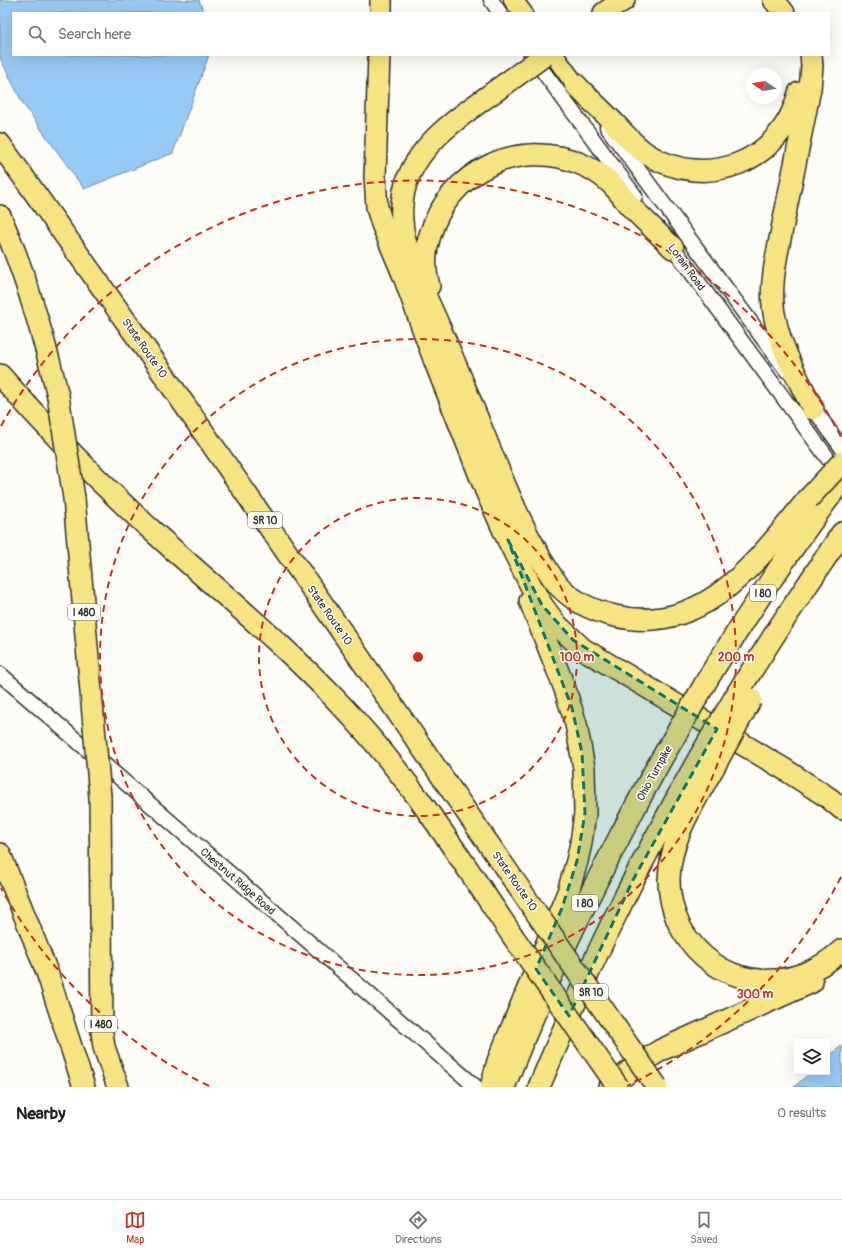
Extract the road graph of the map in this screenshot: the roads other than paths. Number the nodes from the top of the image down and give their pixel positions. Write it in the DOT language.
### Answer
graph roads {
  1 [pos="381,0"];
  2 [pos="491,0"];
  3 [pos="513,0"];
  4 [pos="609,0"];
  5 [pos="624,0"];
  6 [pos="774,0"];
  7 [pos="787,0"];
  8 [pos="381,12"];
  9 [pos="499,12"];
  10 [pos="522,12"];
  11 [pos="592,12"];
  12 [pos="606,12"];
  13 [pos="783,12"];
  14 [pos="795,12"];
  15 [pos="379,56"];
  16 [pos="530,56"];
  17 [pos="532,56"];
  18 [pos="542,56"];
  19 [pos="555,56"];
  20 [pos="801,56"];
  21 [pos="811,56"];
  22 [pos="503,80"];
  23 [pos="575,84"];
  24 [pos="0,144"];
  25 [pos="0,216"];
  26 [pos="673,248"];
  27 [pos="403,274"];
  28 [pos="439,326"];
  29 [pos="788,372"];
  30 [pos="0,375"];
  31 [pos="773,384"];
  32 [pos="813,409"];
  33 [pos="842,448"];
  34 [pos="842,462"];
  35 [pos="842,479"];
  36 [pos="813,506"];
  37 [pos="518,516"];
  38 [pos="840,536"];
  39 [pos="508,540"];
  40 [pos="0,674"];
  41 [pos="706,763"];
  42 [pos="842,797"];
  43 [pos="842,810"];
  44 [pos="0,854"];
  45 [pos="842,950"];
  46 [pos="842,962"];
  47 [pos="504,1073"];
  48 [pos="84,1087"];
  49 [pos="118,1087"];
  50 [pos="476,1087"];
  51 [pos="491,1087"];
  52 [pos="539,1087"];
  53 [pos="610,1087"];
  54 [pos="618,1087"];
  55 [pos="657,1087"];
  1 -- 8 [label="highway"];
  2 -- 9 [label="street"];
  3 -- 10 [label="main road"];
  4 -- 11 [label="highway"];
  5 -- 12 [label="highway"];
  6 -- 13 [label="highway"];
  7 -- 14 [label="highway"];
  15 -- 27 [label="highway"];
  16 -- 22 [label="highway"];
  17 -- 26 [label="street, Lorain Road"];
  18 -- 22 [label="highway, bridge"];
  19 -- 23 [label="main road, Lorain Road"];
  20 -- 23 [label="highway"];
  21 -- 32 [label="highway"];
  22 -- 27 [label="highway"];
  22 -- 28 [label="highway"];
  23 -- 29 [label="street, Lorain Road"];
  24 -- 55 [label="highway, State Route 10 / SR 10, bridge"];
  25 -- 49 [label="highway, I 480, bridge"];
  26 -- 28 [label="highway"];
  26 -- 31 [label="street, Lorain Road"];
  27 -- 39 [label="highway"];
  28 -- 37 [label="highway"];
  29 -- 31 [label="street"];
  29 -- 32 [label="street, Lorain Road"];
  30 -- 54 [label="highway, SR 10, bridge"];
  31 -- 35 [label="street, Lorain Road"];
  32 -- 33 [label="street, Lorain Road"];
  34 -- 36 [label="highway, bridge"];
  35 -- 36 [label="highway, Ohio Turnpike / I 80"];
  36 -- 37 [label="highway"];
  36 -- 47 [label="highway, Ohio Turnpike / I 80, bridge"];
  37 -- 42 [label="highway"];
  38 -- 41 [label="highway, bridge"];
  39 -- 43 [label="highway"];
  39 -- 47 [label="highway"];
  40 -- 50 [label="street, Chestnut Ridge Road"];
  41 -- 45 [label="highway"];
  41 -- 52 [label="highway"];
  44 -- 48 [label="highway"];
  46 -- 53 [label="highway"];
  47 -- 51 [label="highway"];
}
